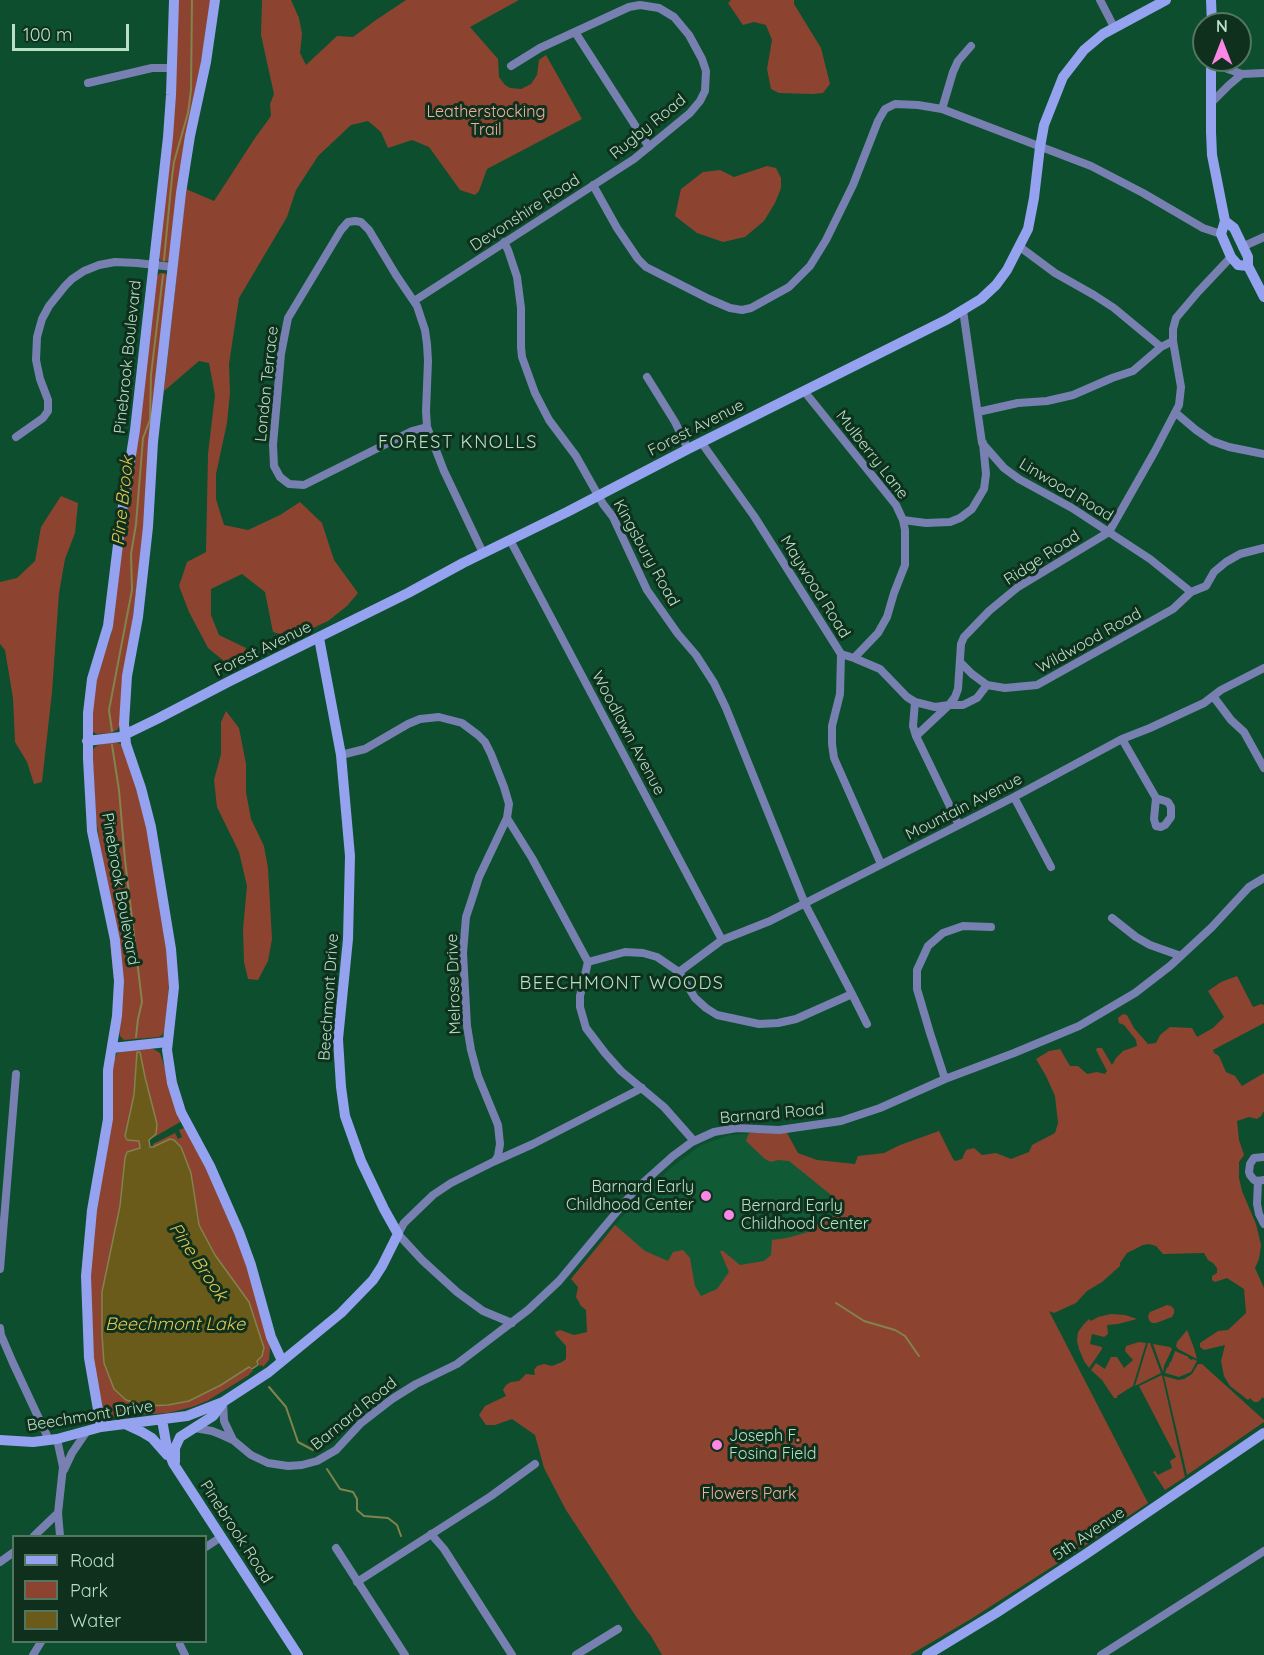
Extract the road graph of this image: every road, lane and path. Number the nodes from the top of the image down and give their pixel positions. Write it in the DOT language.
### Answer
graph roads {
  1 [pos="174,0"];
  2 [pos="215,0"];
  3 [pos="1100,0"];
  4 [pos="1166,0"];
  5 [pos="1114,27"];
  6 [pos="575,32"];
  7 [pos="971,46"];
  8 [pos="511,66"];
  9 [pos="172,68"];
  10 [pos="1211,72"];
  11 [pos="1235,72"];
  12 [pos="1264,73"];
  13 [pos="1242,75"];
  14 [pos="88,83"];
  15 [pos="1211,103"];
  16 [pos="942,110"];
  17 [pos="649,147"];
  18 [pos="1040,147"];
  19 [pos="592,185"];
  20 [pos="1225,221"];
  21 [pos="1221,234"];
  22 [pos="1264,237"];
  23 [pos="504,242"];
  24 [pos="1020,247"];
  25 [pos="1242,247"];
  26 [pos="1231,257"];
  27 [pos="154,265"];
  28 [pos="1248,266"];
  29 [pos="173,267"];
  30 [pos="1264,297"];
  31 [pos="414,301"];
  32 [pos="963,310"];
  33 [pos="1173,341"];
  34 [pos="1161,347"];
  35 [pos="647,377"];
  36 [pos="804,391"];
  37 [pos="978,412"];
  38 [pos="1176,413"];
  39 [pos="427,427"];
  40 [pos="16,437"];
  41 [pos="701,442"];
  42 [pos="982,443"];
  43 [pos="688,449"];
  44 [pos="1264,454"];
  45 [pos="598,495"];
  46 [pos="903,520"];
  47 [pos="1109,531"];
  48 [pos="510,540"];
  49 [pos="1264,548"];
  50 [pos="483,553"];
  51 [pos="1191,592"];
  52 [pos="319,638"];
  53 [pos="841,654"];
  54 [pos="854,658"];
  55 [pos="960,662"];
  56 [pos="1264,668"];
  57 [pos="987,685"];
  58 [pos="1213,696"];
  59 [pos="915,702"];
  60 [pos="949,705"];
  61 [pos="125,735"];
  62 [pos="916,736"];
  63 [pos="1122,739"];
  64 [pos="87,741"];
  65 [pos="341,756"];
  66 [pos="1264,768"];
  67 [pos="1014,797"];
  68 [pos="1156,798"];
  69 [pos="507,818"];
  70 [pos="959,825"];
  71 [pos="881,864"];
  72 [pos="1051,867"];
  73 [pos="1264,878"];
  74 [pos="805,904"];
  75 [pos="1112,918"];
  76 [pos="991,927"];
  77 [pos="722,940"];
  78 [pos="1181,956"];
  79 [pos="588,962"];
  80 [pos="679,972"];
  81 [pos="852,994"];
  82 [pos="867,1024"];
  83 [pos="167,1042"];
  84 [pos="112,1047"];
  85 [pos="16,1074"];
  86 [pos="945,1079"];
  87 [pos="642,1088"];
  88 [pos="694,1141"];
  89 [pos="1264,1157"];
  90 [pos="495,1161"];
  91 [pos="1261,1180"];
  92 [pos="1264,1224"];
  93 [pos="398,1234"];
  94 [pos="0,1269"];
  95 [pos="512,1323"];
  96 [pos="0,1328"];
  97 [pos="282,1361"];
  98 [pos="223,1402"];
  99 [pos="162,1420"];
  100 [pos="124,1424"];
  101 [pos="101,1427"];
  102 [pos="193,1428"];
  103 [pos="89,1430"];
  104 [pos="1264,1433"];
  105 [pos="0,1440"];
  106 [pos="53,1440"];
  107 [pos="233,1440"];
  108 [pos="174,1464"];
  109 [pos="535,1464"];
  110 [pos="62,1474"];
  111 [pos="58,1513"];
  112 [pos="431,1534"];
  113 [pos="36,1535"];
  114 [pos="60,1535"];
  115 [pos="220,1537"];
  116 [pos="207,1546"];
  117 [pos="336,1548"];
  118 [pos="1264,1551"];
  119 [pos="357,1582"];
  120 [pos="618,1629"];
  121 [pos="180,1645"];
  122 [pos="185,1655"];
  123 [pos="298,1655"];
  124 [pos="405,1655"];
  125 [pos="512,1655"];
  126 [pos="576,1655"];
  127 [pos="927,1655"];
  128 [pos="1101,1655"];
  1 -- 9 [label="street, Pinebrook Boulevard"];
  2 -- 29 [label="street, Pinebrook Boulevard"];
  3 -- 5 [label="street"];
  4 -- 5 [label="street, Forest Avenue"];
  5 -- 18 [label="street, Forest Avenue"];
  6 -- 8 [label="street, Rugby Road"];
  6 -- 17 [label="street"];
  6 -- 17 [label="street, Rugby Road"];
  7 -- 16 [label="street"];
  9 -- 14 [label="street"];
  9 -- 27 [label="street, Pinebrook Boulevard"];
  10 -- 15 [label="street"];
  11 -- 13 [label="street"];
  12 -- 13 [label="street"];
  13 -- 15 [label="street"];
  15 -- 20 [label="street"];
  16 -- 18 [label="street"];
  16 -- 19 [label="street, Devonshire Road"];
  17 -- 19 [label="street, Rugby Road"];
  18 -- 21 [label="street"];
  18 -- 24 [label="street, Forest Avenue"];
  19 -- 23 [label="street, Devonshire Road"];
  20 -- 21 [label="street"];
  20 -- 25 [label="street"];
  21 -- 26 [label="street"];
  22 -- 25 [label="street"];
  23 -- 31 [label="street, Devonshire Road"];
  23 -- 45 [label="street, Kingsbury Road"];
  24 -- 32 [label="street, Forest Avenue"];
  24 -- 34 [label="street"];
  25 -- 28 [label="street"];
  26 -- 28 [label="street"];
  26 -- 33 [label="street"];
  27 -- 29 [label="street"];
  27 -- 40 [label="street"];
  27 -- 64 [label="street, Pinebrook Boulevard"];
  28 -- 30 [label="street"];
  29 -- 61 [label="street, Pinebrook Boulevard"];
  31 -- 39 [label="street"];
  31 -- 39 [label="street, London Terrace"];
  32 -- 36 [label="street, Forest Avenue"];
  32 -- 37 [label="street"];
  33 -- 34 [label="street"];
  33 -- 38 [label="street"];
  34 -- 37 [label="street"];
  35 -- 43 [label="street"];
  36 -- 41 [label="street, Forest Avenue"];
  36 -- 46 [label="street, Mulberry Lane"];
  37 -- 42 [label="street"];
  38 -- 44 [label="street"];
  38 -- 47 [label="street, Ridge Road"];
  39 -- 50 [label="street"];
  41 -- 43 [label="street, Forest Avenue"];
  41 -- 53 [label="street, Maywood Road"];
  42 -- 46 [label="street"];
  42 -- 47 [label="street, Linwood Road"];
  43 -- 45 [label="street, Forest Avenue"];
  45 -- 48 [label="street, Forest Avenue"];
  45 -- 74 [label="street, Kingsbury Road"];
  46 -- 54 [label="street, Mulberry Lane"];
  47 -- 51 [label="street, Linwood Road"];
  47 -- 55 [label="street, Ridge Road"];
  48 -- 50 [label="street, Forest Avenue"];
  48 -- 77 [label="street, Woodlawn Avenue"];
  49 -- 51 [label="street, Wildwood Road"];
  50 -- 52 [label="street, Forest Avenue"];
  51 -- 57 [label="street, Wildwood Road"];
  52 -- 61 [label="street, Forest Avenue"];
  52 -- 65 [label="street, Beechmont Drive"];
  53 -- 54 [label="street"];
  53 -- 71 [label="street, Maywood Road"];
  54 -- 59 [label="street"];
  55 -- 57 [label="street"];
  55 -- 60 [label="street, Ridge Road"];
  56 -- 58 [label="street, Mountain Avenue"];
  57 -- 60 [label="street"];
  58 -- 63 [label="street, Mountain Avenue"];
  58 -- 66 [label="street"];
  59 -- 60 [label="street"];
  59 -- 62 [label="street"];
  60 -- 62 [label="street"];
  61 -- 64 [label="street, Forest Avenue"];
  61 -- 83 [label="street, Pinebrook Boulevard"];
  62 -- 70 [label="street"];
  63 -- 67 [label="street, Mountain Avenue"];
  63 -- 68 [label="street"];
  64 -- 84 [label="street, Pinebrook Boulevard"];
  65 -- 69 [label="street"];
  65 -- 93 [label="street, Beechmont Drive"];
  67 -- 70 [label="street, Mountain Avenue"];
  67 -- 72 [label="street"];
  69 -- 79 [label="street"];
  69 -- 90 [label="street, Melrose Drive"];
  70 -- 71 [label="street, Mountain Avenue"];
  71 -- 74 [label="street, Mountain Avenue"];
  73 -- 78 [label="street, Barnard Road"];
  74 -- 77 [label="street, Mountain Avenue"];
  74 -- 81 [label="street, Kingsbury Road"];
  75 -- 78 [label="street"];
  76 -- 86 [label="street"];
  77 -- 80 [label="street, Mountain Avenue"];
  78 -- 86 [label="street, Barnard Road"];
  79 -- 80 [label="street"];
  79 -- 87 [label="street"];
  80 -- 81 [label="street"];
  81 -- 82 [label="street, Kingsbury Road"];
  83 -- 84 [label="street"];
  83 -- 97 [label="street, Pinebrook Boulevard"];
  84 -- 101 [label="street, Pinebrook Boulevard"];
  85 -- 94 [label="street"];
  86 -- 88 [label="street, Barnard Road"];
  87 -- 88 [label="street"];
  87 -- 90 [label="street"];
  88 -- 95 [label="street, Barnard Road"];
  89 -- 91 [label="street"];
  90 -- 93 [label="street"];
  91 -- 92 [label="street"];
  93 -- 95 [label="street"];
  93 -- 97 [label="street, Beechmont Drive"];
  95 -- 107 [label="street, Barnard Road"];
  96 -- 106 [label="street"];
  97 -- 98 [label="street, Beechmont Drive"];
  98 -- 99 [label="street, Beechmont Drive"];
  98 -- 102 [label="street"];
  98 -- 107 [label="street"];
  99 -- 100 [label="street, Beechmont Drive"];
  99 -- 108 [label="street, Pinebrook Road"];
  100 -- 101 [label="street, Beechmont Drive"];
  100 -- 108 [label="street"];
  101 -- 103 [label="street, Beechmont Drive"];
  102 -- 107 [label="street, Barnard Road"];
  102 -- 108 [label="street"];
  103 -- 106 [label="street, Beechmont Drive"];
  103 -- 110 [label="street"];
  104 -- 127 [label="street, 5th Avenue"];
  105 -- 106 [label="street, Beechmont Drive"];
  106 -- 110 [label="street"];
  108 -- 115 [label="street, Pinebrook Road"];
  109 -- 112 [label="street"];
  110 -- 111 [label="street"];
  111 -- 113 [label="street"];
  111 -- 114 [label="street"];
  112 -- 119 [label="street"];
  112 -- 125 [label="street"];
  115 -- 116 [label="street"];
  115 -- 123 [label="street, Pinebrook Road"];
  117 -- 119 [label="street"];
  118 -- 128 [label="street"];
  119 -- 124 [label="street"];
  120 -- 126 [label="street"];
  121 -- 122 [label="street"];
}
